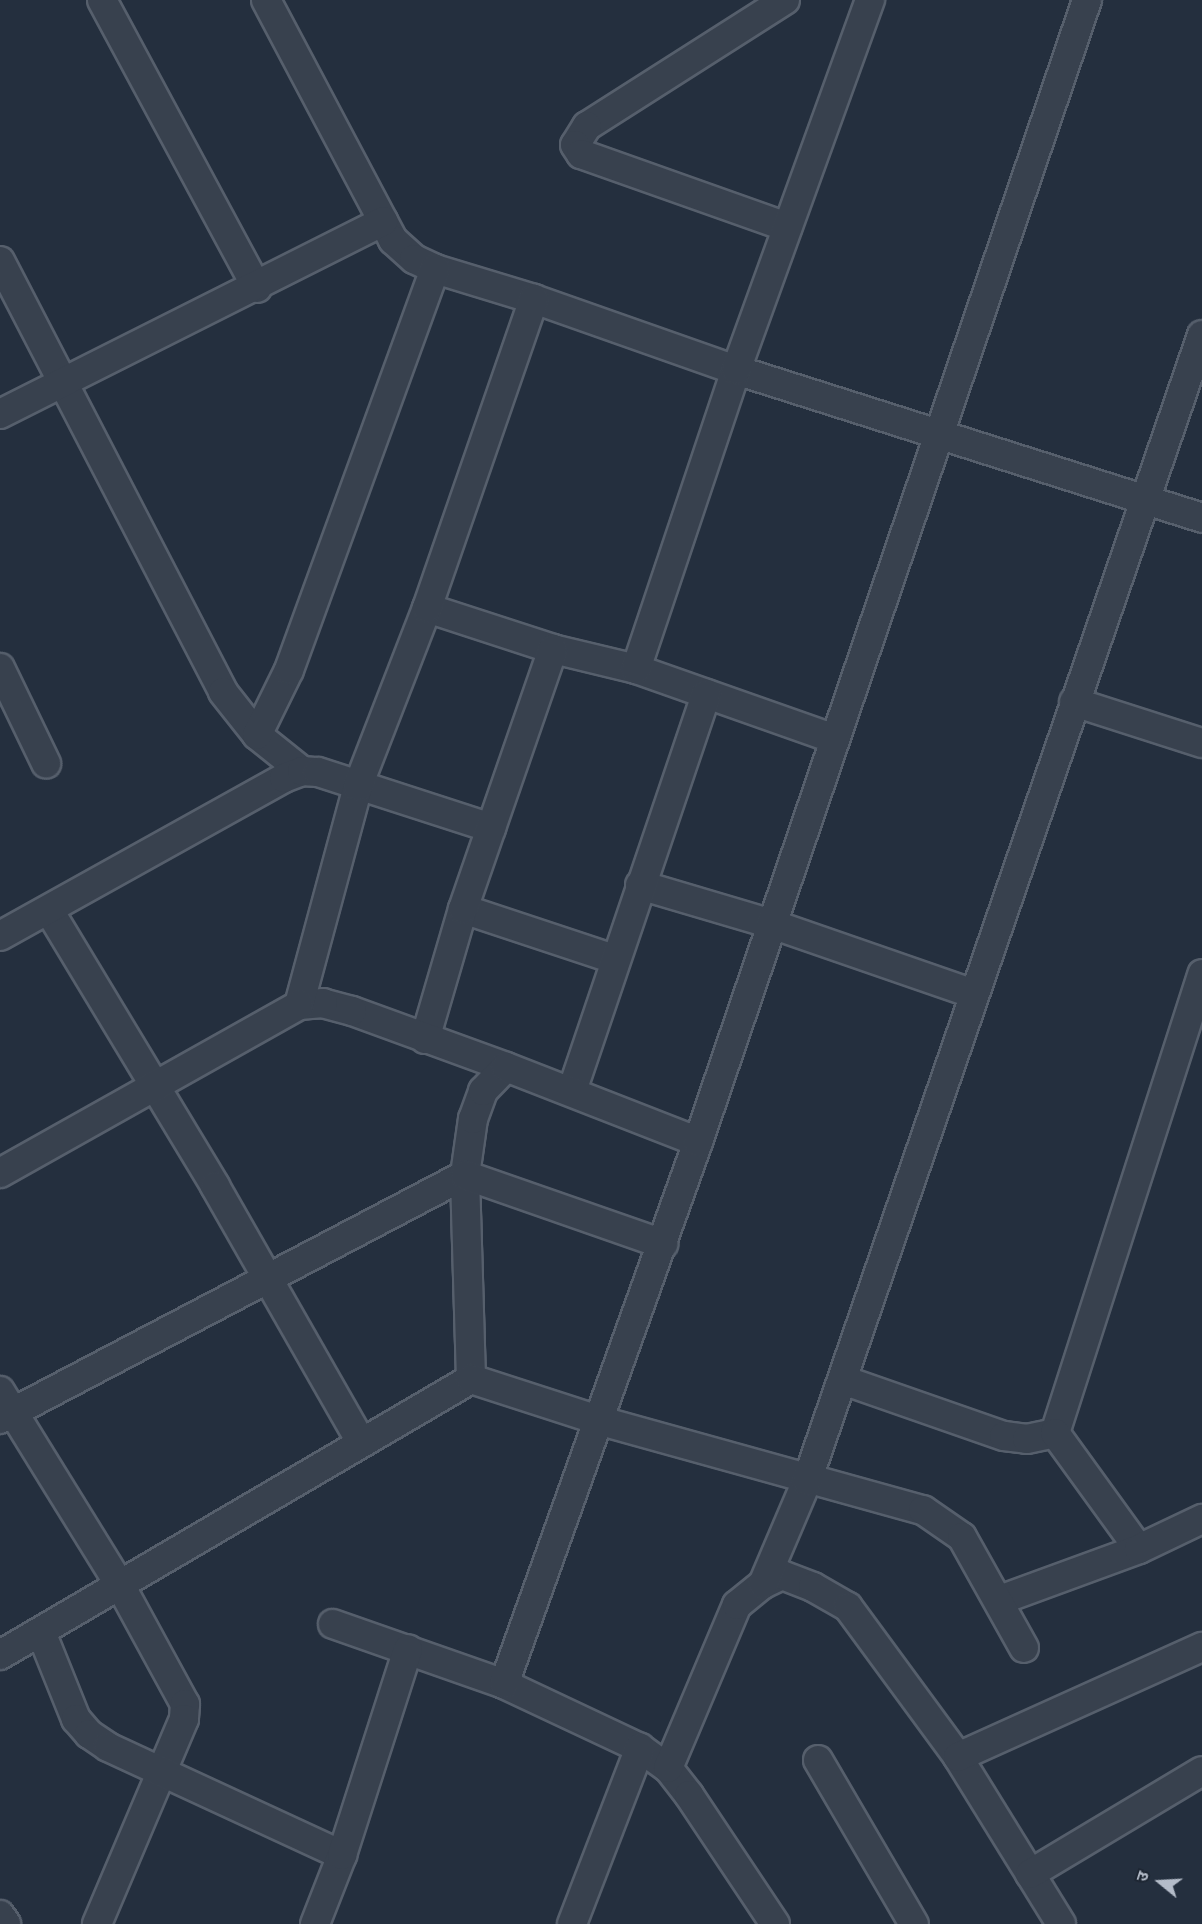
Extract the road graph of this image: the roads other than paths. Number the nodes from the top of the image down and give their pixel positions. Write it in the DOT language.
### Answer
graph roads {
  1 [pos="102,0"];
  2 [pos="266,0"];
  3 [pos="785,0"];
  4 [pos="870,0"];
  5 [pos="1087,0"];
  6 [pos="383,221"];
  7 [pos="787,227"];
  8 [pos="0,261"];
  9 [pos="435,269"];
  10 [pos="257,288"];
  11 [pos="534,299"];
  12 [pos="1202,335"];
  13 [pos="736,370"];
  14 [pos="61,380"];
  15 [pos="0,414"];
  16 [pos="936,435"];
  17 [pos="1144,499"];
  18 [pos="1202,518"];
  19 [pos="426,608"];
  20 [pos="553,649"];
  21 [pos="0,668"];
  22 [pos="636,669"];
  23 [pos="706,694"];
  24 [pos="1074,702"];
  25 [pos="257,735"];
  26 [pos="835,739"];
  27 [pos="1202,743"];
  28 [pos="46,763"];
  29 [pos="302,771"];
  30 [pos="358,786"];
  31 [pos="491,828"];
  32 [pos="640,885"];
  33 [pos="464,909"];
  34 [pos="50,912"];
  35 [pos="772,924"];
  36 [pos="0,936"];
  37 [pos="614,959"];
  38 [pos="1202,974"];
  39 [pos="974,994"];
  40 [pos="299,1005"];
  41 [pos="425,1039"];
  42 [pos="506,1067"];
  43 [pos="154,1090"];
  44 [pos="572,1091"];
  45 [pos="698,1142"];
  46 [pos="0,1173"];
  47 [pos="465,1174"];
  48 [pos="663,1244"];
  49 [pos="267,1276"];
  50 [pos="471,1379"];
  51 [pos="843,1380"];
  52 [pos="4,1407"];
  53 [pos="601,1421"];
  54 [pos="1055,1433"];
  55 [pos="361,1442"];
  56 [pos="807,1481"];
  57 [pos="1202,1519"];
  58 [pos="1139,1549"];
  59 [pos="763,1584"];
  60 [pos="120,1585"];
  61 [pos="1000,1600"];
  62 [pos="333,1624"];
  63 [pos="42,1632"];
  64 [pos="1202,1647"];
  65 [pos="1024,1648"];
  66 [pos="408,1649"];
  67 [pos="0,1655"];
  68 [pos="504,1684"];
  69 [pos="640,1748"];
  70 [pos="958,1757"];
  71 [pos="818,1760"];
  72 [pos="668,1768"];
  73 [pos="1202,1771"];
  74 [pos="162,1773"];
  75 [pos="342,1855"];
  76 [pos="1030,1874"];
  77 [pos="0,1915"];
  78 [pos="770,1921"];
  79 [pos="6,1924"];
  80 [pos="97,1924"];
  81 [pos="315,1924"];
  82 [pos="572,1924"];
  83 [pos="914,1924"];
  84 [pos="1061,1924"];
  1 -- 10 [label="street"];
  2 -- 6 [label="street"];
  3 -- 7 [label="street"];
  4 -- 7 [label="street"];
  5 -- 16 [label="street"];
  6 -- 9 [label="street"];
  6 -- 10 [label="street"];
  7 -- 13 [label="street"];
  8 -- 14 [label="street"];
  9 -- 11 [label="street"];
  9 -- 25 [label="street"];
  10 -- 14 [label="street"];
  11 -- 13 [label="street"];
  11 -- 19 [label="street"];
  12 -- 17 [label="street"];
  13 -- 16 [label="street"];
  13 -- 22 [label="street"];
  14 -- 15 [label="street"];
  14 -- 25 [label="street"];
  16 -- 17 [label="street"];
  16 -- 26 [label="street"];
  17 -- 18 [label="street"];
  17 -- 24 [label="street"];
  19 -- 20 [label="street"];
  19 -- 30 [label="street"];
  20 -- 22 [label="street"];
  20 -- 31 [label="street"];
  21 -- 28 [label="street"];
  22 -- 23 [label="street"];
  23 -- 26 [label="street"];
  23 -- 32 [label="street"];
  24 -- 27 [label="street"];
  24 -- 39 [label="street"];
  25 -- 29 [label="street"];
  26 -- 35 [label="street"];
  29 -- 30 [label="street"];
  29 -- 34 [label="street"];
  30 -- 31 [label="street"];
  30 -- 40 [label="street"];
  31 -- 33 [label="street"];
  32 -- 35 [label="street"];
  32 -- 37 [label="street"];
  33 -- 37 [label="street"];
  33 -- 41 [label="street"];
  34 -- 36 [label="street"];
  34 -- 43 [label="street"];
  35 -- 39 [label="street"];
  35 -- 45 [label="street"];
  37 -- 44 [label="street"];
  38 -- 54 [label="street"];
  39 -- 51 [label="street"];
  40 -- 41 [label="street"];
  40 -- 43 [label="street"];
  41 -- 42 [label="street"];
  42 -- 44 [label="street"];
  42 -- 47 [label="street"];
  43 -- 46 [label="street"];
  43 -- 49 [label="street"];
  44 -- 45 [label="street"];
  45 -- 48 [label="street"];
  47 -- 48 [label="street"];
  47 -- 49 [label="street"];
  47 -- 50 [label="street"];
  48 -- 53 [label="street"];
  49 -- 52 [label="street"];
  49 -- 55 [label="street"];
  50 -- 53 [label="street"];
  50 -- 55 [label="street"];
  51 -- 54 [label="street"];
  51 -- 56 [label="street"];
  52 -- 60 [label="street"];
  53 -- 56 [label="street"];
  53 -- 68 [label="street"];
  54 -- 58 [label="street"];
  55 -- 60 [label="street"];
  56 -- 59 [label="street"];
  56 -- 61 [label="street"];
  57 -- 58 [label="street"];
  58 -- 61 [label="street"];
  59 -- 70 [label="street"];
  59 -- 72 [label="street"];
  60 -- 63 [label="street"];
  60 -- 74 [label="street"];
  61 -- 65 [label="street"];
  62 -- 66 [label="street"];
  63 -- 67 [label="street"];
  63 -- 74 [label="street"];
  64 -- 70 [label="street"];
  66 -- 68 [label="street"];
  66 -- 75 [label="street"];
  68 -- 69 [label="street"];
  69 -- 72 [label="street"];
  69 -- 82 [label="street"];
  70 -- 76 [label="street"];
  71 -- 83 [label="street"];
  72 -- 78 [label="street"];
  73 -- 76 [label="street"];
  74 -- 75 [label="street"];
  74 -- 80 [label="street"];
  75 -- 81 [label="street"];
  76 -- 84 [label="street"];
  77 -- 79 [label="street"];
}
